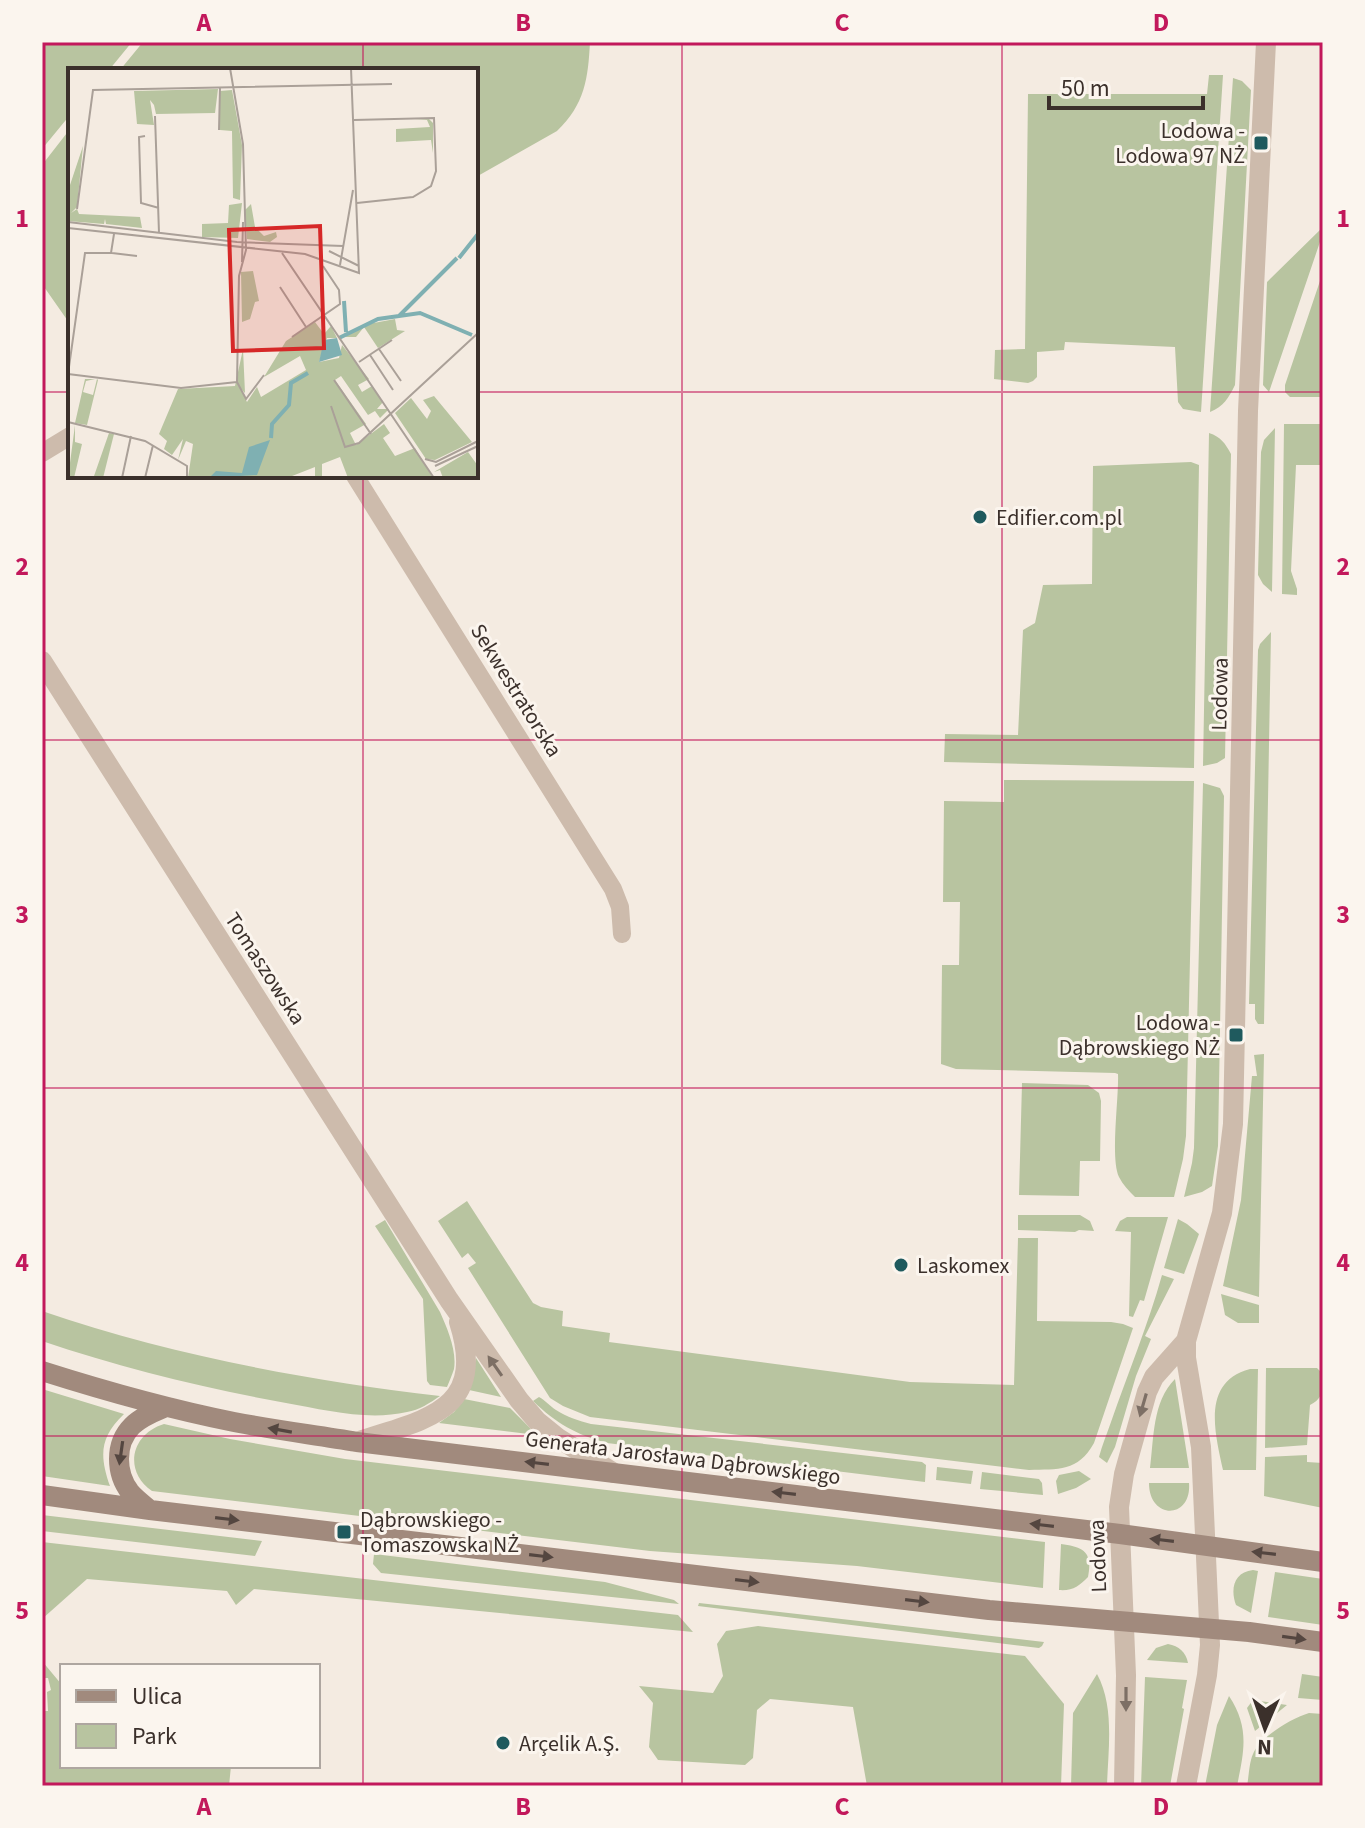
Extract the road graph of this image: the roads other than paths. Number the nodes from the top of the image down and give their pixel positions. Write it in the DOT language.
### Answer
graph roads {
  1 [pos="1266,42"];
  2 [pos="68,437"];
  3 [pos="42,453"];
  4 [pos="356,478"];
  5 [pos="42,661"];
  6 [pos="622,934"];
  7 [pos="449,1300"];
  8 [pos="1186,1341"];
  9 [pos="42,1371"];
  10 [pos="166,1407"];
  11 [pos="357,1442"];
  12 [pos="614,1473"];
  13 [pos="42,1495"];
  14 [pos="150,1510"];
  15 [pos="1120,1534"];
  16 [pos="1205,1545"];
  17 [pos="1323,1562"];
  18 [pos="1123,1621"];
  19 [pos="1210,1629"];
  20 [pos="1323,1642"];
  21 [pos="1124,1786"];
  22 [pos="1186,1786"];
  1 -- 8 [label="street, Lodowa"];
  2 -- 3 [label="street"];
  4 -- 6 [label="street, Sekwestratorska"];
  5 -- 7 [label="street, Tomaszowska"];
  7 -- 11 [label="street, Tomaszowska"];
  12 -- 7 [label="street, Tomaszowska, one-way"];
  8 -- 15 [label="street, Lodowa, one-way"];
  8 -- 16 [label="street, Lodowa"];
  9 -- 10 [label="main road, Generała Jarosława Dąbrowskiego"];
  11 -- 10 [label="main road, Generała Jarosława Dąbrowskiego, one-way"];
  10 -- 14 [label="main road, one-way"];
  12 -- 11 [label="main road, Generała Jarosława Dąbrowskiego, one-way"];
  15 -- 12 [label="main road, Generała Jarosława Dąbrowskiego, one-way"];
  13 -- 14 [label="main road"];
  14 -- 18 [label="main road, one-way"];
  16 -- 15 [label="main road, Generała Jarosława Dąbrowskiego, one-way"];
  15 -- 18 [label="street, Lodowa"];
  17 -- 16 [label="main road, Generała Jarosława Dąbrowskiego, one-way"];
  16 -- 19 [label="street, Lodowa"];
  18 -- 19 [label="main road"];
  18 -- 21 [label="street, Lodowa, one-way"];
  19 -- 20 [label="main road, one-way"];
  19 -- 22 [label="street, Lodowa"];
}
